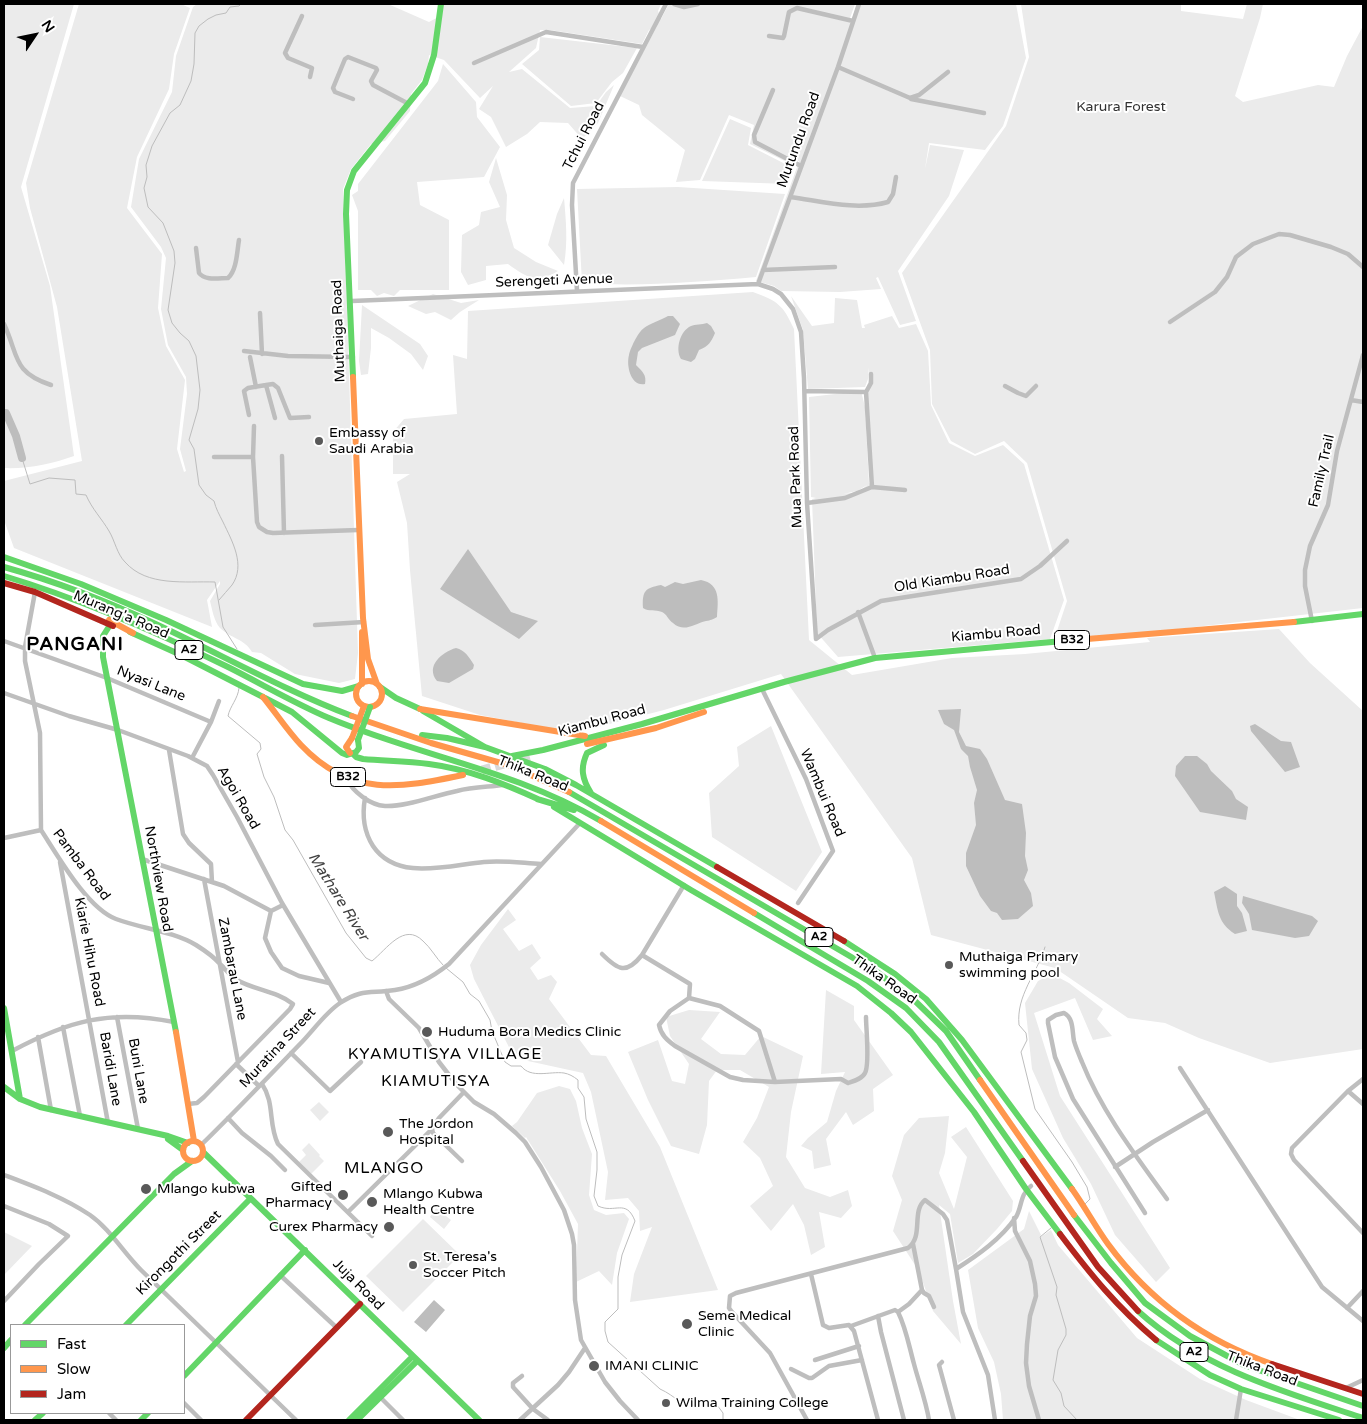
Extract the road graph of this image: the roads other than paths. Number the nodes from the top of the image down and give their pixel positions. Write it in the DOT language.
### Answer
graph roads {
  1 [pos="441,4"];
  2 [pos="666,4"];
  3 [pos="674,4"];
  4 [pos="698,4"];
  5 [pos="859,4"];
  6 [pos="302,16"];
  7 [pos="854,21"];
  8 [pos="769,36"];
  9 [pos="643,46"];
  10 [pos="474,63"];
  11 [pos="838,67"];
  12 [pos="948,72"];
  13 [pos="310,77"];
  14 [pos="773,90"];
  15 [pos="910,98"];
  16 [pos="352,99"];
  17 [pos="407,103"];
  18 [pos="984,114"];
  19 [pos="801,166"];
  20 [pos="896,177"];
  21 [pos="790,197"];
  22 [pos="239,240"];
  23 [pos="196,248"];
  24 [pos="834,266"];
  25 [pos="1363,267"];
  26 [pos="764,270"];
  27 [pos="758,284"];
  28 [pos="577,291"];
  29 [pos="352,301"];
  30 [pos="260,313"];
  31 [pos="1170,322"];
  32 [pos="4,324"];
  33 [pos="244,351"];
  34 [pos="262,354"];
  35 [pos="1363,355"];
  36 [pos="250,357"];
  37 [pos="354,357"];
  38 [pos="1362,366"];
  39 [pos="871,374"];
  40 [pos="51,385"];
  41 [pos="266,385"];
  42 [pos="1005,386"];
  43 [pos="1036,386"];
  44 [pos="256,387"];
  45 [pos="805,391"];
  46 [pos="866,392"];
  47 [pos="1351,400"];
  48 [pos="1363,402"];
  49 [pos="249,415"];
  50 [pos="309,417"];
  51 [pos="275,418"];
  52 [pos="254,426"];
  53 [pos="282,456"];
  54 [pos="214,457"];
  55 [pos="253,457"];
  56 [pos="872,486"];
  57 [pos="905,490"];
  58 [pos="807,503"];
  59 [pos="358,530"];
  60 [pos="284,533"];
  61 [pos="1067,541"];
  62 [pos="4,557"];
  63 [pos="4,567"];
  64 [pos="4,576"];
  65 [pos="4,583"];
  66 [pos="35,592"];
  67 [pos="94,596"];
  68 [pos="93,608"];
  69 [pos="858,612"];
  70 [pos="1363,614"];
  71 [pos="155,616"];
  72 [pos="363,621"];
  73 [pos="1312,621"];
  74 [pos="110,625"];
  75 [pos="315,626"];
  76 [pos="133,633"];
  77 [pos="4,641"];
  78 [pos="25,647"];
  79 [pos="875,658"];
  80 [pos="107,678"];
  81 [pos="361,685"];
  82 [pos="378,685"];
  83 [pos="762,691"];
  84 [pos="4,693"];
  85 [pos="264,697"];
  86 [pos="219,701"];
  87 [pos="33,704"];
  88 [pos="367,706"];
  89 [pos="420,709"];
  90 [pos="211,722"];
  91 [pos="368,722"];
  92 [pos="656,728"];
  93 [pos="118,730"];
  94 [pos="365,732"];
  95 [pos="399,732"];
  96 [pos="590,737"];
  97 [pos="355,739"];
  98 [pos="485,747"];
  99 [pos="169,750"];
  100 [pos="352,754"];
  101 [pos="512,756"];
  102 [pos="530,757"];
  103 [pos="192,758"];
  104 [pos="463,775"];
  105 [pos="346,777"];
  106 [pos="488,778"];
  107 [pos="505,785"];
  108 [pos="486,787"];
  109 [pos="591,793"];
  110 [pos="365,798"];
  111 [pos="538,799"];
  112 [pos="588,814"];
  113 [pos="580,823"];
  114 [pos="40,830"];
  115 [pos="4,838"];
  116 [pos="60,859"];
  117 [pos="142,859"];
  118 [pos="541,864"];
  119 [pos="204,879"];
  120 [pos="212,882"];
  121 [pos="684,885"];
  122 [pos="798,903"];
  123 [pos="283,905"];
  124 [pos="788,908"];
  125 [pos="271,911"];
  126 [pos="798,914"];
  127 [pos="155,930"];
  128 [pos="602,954"];
  129 [pos="642,955"];
  130 [pos="219,963"];
  131 [pos="329,984"];
  132 [pos="386,991"];
  133 [pos="689,998"];
  134 [pos="341,1002"];
  135 [pos="4,1008"];
  136 [pos="117,1017"];
  137 [pos="866,1017"];
  138 [pos="90,1019"];
  139 [pos="174,1022"];
  140 [pos="63,1027"];
  141 [pos="38,1037"];
  142 [pos="12,1051"];
  143 [pos="292,1053"];
  144 [pos="361,1062"];
  145 [pos="237,1063"];
  146 [pos="1180,1068"];
  147 [pos="1363,1079"];
  148 [pos="775,1082"];
  149 [pos="261,1085"];
  150 [pos="4,1087"];
  151 [pos="1348,1091"];
  152 [pos="464,1092"];
  153 [pos="20,1099"];
  154 [pos="188,1104"];
  155 [pos="1363,1104"];
  156 [pos="51,1110"];
  157 [pos="1208,1110"];
  158 [pos="80,1116"];
  159 [pos="228,1118"];
  160 [pos="108,1123"];
  161 [pos="138,1129"];
  162 [pos="432,1130"];
  163 [pos="152,1132"];
  164 [pos="191,1142"];
  165 [pos="202,1148"];
  166 [pos="183,1153"];
  167 [pos="1134,1154"];
  168 [pos="200,1158"];
  169 [pos="462,1161"];
  170 [pos="192,1162"];
  171 [pos="1114,1166"];
  172 [pos="219,1167"];
  173 [pos="285,1170"];
  174 [pos="174,1174"];
  175 [pos="4,1175"];
  176 [pos="1028,1187"];
  177 [pos="250,1199"];
  178 [pos="1166,1200"];
  179 [pos="4,1206"];
  180 [pos="348,1212"];
  181 [pos="1144,1213"];
  182 [pos="1014,1218"];
  183 [pos="1363,1233"];
  184 [pos="372,1236"];
  185 [pos="113,1237"];
  186 [pos="913,1244"];
  187 [pos="305,1250"];
  188 [pos="956,1269"];
  189 [pos="811,1274"];
  190 [pos="280,1275"];
  191 [pos="161,1289"];
  192 [pos="922,1290"];
  193 [pos="1363,1292"];
  194 [pos="4,1301"];
  195 [pos="360,1304"];
  196 [pos="934,1307"];
  197 [pos="1347,1308"];
  198 [pos="898,1312"];
  199 [pos="878,1316"];
  200 [pos="1363,1321"];
  201 [pos="26,1324"];
  202 [pos="127,1324"];
  203 [pos="851,1326"];
  204 [pos="337,1328"];
  205 [pos="216,1341"];
  206 [pos="404,1346"];
  207 [pos="859,1346"];
  208 [pos="585,1348"];
  209 [pos="415,1359"];
  210 [pos="815,1360"];
  211 [pos="862,1360"];
  212 [pos="942,1362"];
  213 [pos="404,1369"];
  214 [pos="791,1369"];
  215 [pos="431,1374"];
  216 [pos="185,1375"];
  217 [pos="522,1376"];
  218 [pos="1363,1380"];
  219 [pos="1346,1388"];
  220 [pos="1242,1389"];
  221 [pos="1363,1394"];
  222 [pos="271,1395"];
  223 [pos="378,1395"];
  224 [pos="185,1404"];
  225 [pos="1363,1406"];
  226 [pos="533,1409"];
  227 [pos="1363,1418"];
  228 [pos="201,1420"];
  229 [pos="246,1420"];
  230 [pos="296,1420"];
  231 [pos="349,1420"];
  232 [pos="358,1420"];
  233 [pos="404,1420"];
  234 [pos="480,1420"];
  235 [pos="520,1420"];
  236 [pos="548,1420"];
  237 [pos="638,1420"];
  238 [pos="807,1420"];
  239 [pos="878,1420"];
  240 [pos="904,1420"];
  241 [pos="929,1420"];
  242 [pos="954,1420"];
  243 [pos="995,1420"];
  244 [pos="1039,1420"];
  245 [pos="1236,1420"];
  246 [pos="1339,1420"];
  1 -- 17 [label="main road, Muthaiga Road"];
  2 -- 9 [label="street, Tchui Road"];
  3 -- 4 [label="street"];
  5 -- 7 [label="street, Mutundu Road"];
  6 -- 13 [label="street"];
  7 -- 8 [label="street"];
  7 -- 11 [label="street, Mutundu Road"];
  9 -- 10 [label="street"];
  9 -- 28 [label="street, Tchui Road"];
  11 -- 15 [label="street"];
  11 -- 19 [label="street, Mutundu Road"];
  12 -- 15 [label="street"];
  14 -- 19 [label="street"];
  15 -- 18 [label="street"];
  16 -- 17 [label="street"];
  17 -- 29 [label="main road, Muthaiga Road"];
  19 -- 21 [label="street, Mutundu Road"];
  20 -- 21 [label="street"];
  21 -- 26 [label="street, Mutundu Road"];
  22 -- 23 [label="street"];
  24 -- 26 [label="street"];
  25 -- 31 [label="street"];
  26 -- 27 [label="street, Mutundu Road"];
  27 -- 28 [label="street, Serengeti Avenue"];
  27 -- 45 [label="street, Mua Park Road"];
  28 -- 29 [label="street, Serengeti Avenue"];
  29 -- 37 [label="main road, Muthaiga Road"];
  30 -- 34 [label="street"];
  32 -- 40 [label="street"];
  33 -- 34 [label="street"];
  34 -- 37 [label="street"];
  35 -- 38 [label="street, Family Trail"];
  36 -- 44 [label="street"];
  37 -- 59 [label="main road, Muthaiga Road"];
  38 -- 47 [label="street, Family Trail"];
  39 -- 46 [label="street"];
  41 -- 44 [label="street"];
  41 -- 50 [label="street"];
  41 -- 51 [label="street"];
  42 -- 43 [label="street"];
  44 -- 49 [label="street"];
  45 -- 46 [label="street"];
  45 -- 58 [label="street, Mua Park Road"];
  46 -- 56 [label="street"];
  47 -- 48 [label="street"];
  47 -- 73 [label="street, Family Trail"];
  52 -- 55 [label="street"];
  53 -- 60 [label="street"];
  54 -- 55 [label="street"];
  55 -- 60 [label="street"];
  56 -- 57 [label="street"];
  56 -- 58 [label="street"];
  58 -- 69 [label="street, Mua Park Road"];
  59 -- 60 [label="street"];
  59 -- 72 [label="main road, Muthaiga Road"];
  61 -- 69 [label="street, Old Kiambu Road"];
  62 -- 71 [label="main road, Murang'a Road"];
  63 -- 67 [label="main road, Murang'a Road / A2"];
  64 -- 68 [label="main road, Murang'a Road / A2"];
  65 -- 66 [label="main road, Murang'a Road"];
  66 -- 74 [label="main road, Murang'a Road"];
  66 -- 78 [label="street"];
  67 -- 71 [label="main road"];
  67 -- 91 [label="main road, Murang'a Road / A2"];
  68 -- 76 [label="main road"];
  68 -- 94 [label="main road, Murang'a Road / A2"];
  69 -- 79 [label="street"];
  70 -- 73 [label="main road, Kiambu Road / B32"];
  71 -- 81 [label="main road, Murang'a Road"];
  72 -- 75 [label="street"];
  72 -- 81 [label="main road"];
  72 -- 82 [label="main road, Muthaiga Road"];
  73 -- 79 [label="main road, Kiambu Road / B32"];
  74 -- 76 [label="main road, Murang'a Road"];
  74 -- 80 [label="main road, Northview Road"];
  76 -- 85 [label="main road, Murang'a Road"];
  77 -- 78 [label="street, Nyasi Lane"];
  78 -- 80 [label="street, Nyasi Lane"];
  78 -- 87 [label="street"];
  79 -- 83 [label="main road, Kiambu Road / B32"];
  80 -- 90 [label="street, Nyasi Lane"];
  80 -- 93 [label="main road, Northview Road"];
  81 -- 82 [label="main road"];
  81 -- 88 [label="main road"];
  82 -- 88 [label="main road"];
  82 -- 89 [label="main road"];
  83 -- 92 [label="main road, Kiambu Road / B32"];
  83 -- 96 [label="main road, Kiambu Road / B32"];
  83 -- 122 [label="street, Wambui Road"];
  84 -- 87 [label="street, Agoi Road"];
  85 -- 100 [label="main road, Murang'a Road"];
  85 -- 105 [label="main road, B32"];
  86 -- 90 [label="street"];
  87 -- 93 [label="street, Agoi Road"];
  87 -- 114 [label="street"];
  88 -- 97 [label="main road, bridge"];
  89 -- 96 [label="main road, B32"];
  89 -- 98 [label="main road, Thika Road"];
  90 -- 103 [label="street"];
  91 -- 95 [label="main road, Thika Road / A2"];
  92 -- 102 [label="main road, Kiambu Road / B32"];
  92 -- 109 [label="main road, Kiambu Road / B32"];
  93 -- 99 [label="street, Agoi Road"];
  93 -- 117 [label="main road, Northview Road"];
  94 -- 112 [label="main road, Thika Road / A2"];
  95 -- 98 [label="main road"];
  95 -- 225 [label="main road, Thika Road / A2"];
  96 -- 101 [label="main road, Kiambu Road / B32"];
  97 -- 100 [label="main road"];
  97 -- 100 [label="main road"];
  98 -- 101 [label="main road, Thika Road"];
  99 -- 103 [label="street, Agoi Road"];
  99 -- 120 [label="street"];
  100 -- 106 [label="main road, Thika Road"];
  101 -- 109 [label="main road, Thika Road"];
  103 -- 123 [label="street, Agoi Road"];
  104 -- 105 [label="main road, B32"];
  105 -- 110 [label="street"];
  106 -- 107 [label="main road, Thika Road"];
  106 -- 108 [label="street"];
  107 -- 108 [label="street"];
  107 -- 111 [label="main road, Thika Road"];
  108 -- 110 [label="street"];
  109 -- 124 [label="main road, Thika Road"];
  110 -- 118 [label="street"];
  111 -- 112 [label="main road"];
  111 -- 113 [label="main road, Thika Road"];
  112 -- 227 [label="main road, Thika Road / A2"];
  113 -- 118 [label="street, Muratina Street"];
  113 -- 121 [label="main road, Thika Road"];
  114 -- 115 [label="street, Pamba Road"];
  114 -- 116 [label="street, Pamba Road"];
  116 -- 127 [label="street, Pamba Road"];
  116 -- 138 [label="street, Kiarie Hihu Road"];
  117 -- 119 [label="street"];
  117 -- 127 [label="main road, Northview Road"];
  118 -- 132 [label="street, Muratina Street"];
  119 -- 120 [label="street"];
  119 -- 130 [label="street, Zambarau Lane"];
  120 -- 125 [label="street"];
  121 -- 129 [label="street"];
  121 -- 176 [label="main road, Thika Road"];
  122 -- 124 [label="street"];
  122 -- 126 [label="street"];
  123 -- 125 [label="street"];
  123 -- 131 [label="street, Agoi Road"];
  124 -- 126 [label="main road, Thika Road"];
  125 -- 131 [label="street"];
  126 -- 219 [label="main road, Thika Road"];
  127 -- 130 [label="street, Pamba Road"];
  127 -- 139 [label="main road, Northview Road"];
  128 -- 129 [label="street"];
  129 -- 133 [label="street"];
  130 -- 145 [label="street, Zambarau Lane"];
  130 -- 145 [label="street, Pamba Road"];
  131 -- 134 [label="street, Agoi Road"];
  132 -- 134 [label="street, Muratina Street"];
  132 -- 152 [label="street"];
  133 -- 148 [label="street"];
  133 -- 148 [label="street"];
  134 -- 143 [label="street, Muratina Street"];
  135 -- 142 [label="main road"];
  136 -- 138 [label="street"];
  136 -- 139 [label="street"];
  136 -- 161 [label="street, Buni Lane"];
  137 -- 148 [label="street"];
  138 -- 140 [label="street"];
  138 -- 160 [label="street, Baridi Lane"];
  139 -- 154 [label="main road, Northview Road"];
  140 -- 141 [label="street"];
  140 -- 158 [label="street"];
  141 -- 142 [label="street"];
  141 -- 156 [label="street"];
  142 -- 153 [label="main road"];
  143 -- 144 [label="street"];
  143 -- 149 [label="street, Muratina Street"];
  145 -- 149 [label="street"];
  145 -- 154 [label="street"];
  146 -- 157 [label="street"];
  147 -- 151 [label="street"];
  149 -- 159 [label="street, Muratina Street"];
  149 -- 180 [label="street"];
  150 -- 153 [label="main road"];
  151 -- 155 [label="street"];
  151 -- 183 [label="street"];
  152 -- 162 [label="street"];
  152 -- 208 [label="street"];
  153 -- 156 [label="main road"];
  154 -- 164 [label="main road, Northview Road"];
  156 -- 158 [label="main road"];
  157 -- 167 [label="street"];
  157 -- 197 [label="street"];
  158 -- 160 [label="main road"];
  159 -- 165 [label="street, Muratina Street"];
  159 -- 173 [label="street"];
  160 -- 161 [label="main road"];
  161 -- 163 [label="main road"];
  162 -- 169 [label="street"];
  162 -- 180 [label="street"];
  163 -- 164 [label="main road"];
  163 -- 166 [label="main road"];
  164 -- 165 [label="main road, Juja Road"];
  164 -- 166 [label="main road"];
  165 -- 168 [label="main road"];
  165 -- 172 [label="main road, Juja Road"];
  166 -- 170 [label="main road"];
  166 -- 174 [label="main road"];
  167 -- 171 [label="street"];
  167 -- 171 [label="street"];
  167 -- 178 [label="street"];
  168 -- 170 [label="main road"];
  168 -- 172 [label="main road, Juja Road"];
  170 -- 174 [label="main road"];
  171 -- 181 [label="street"];
  172 -- 177 [label="main road, Juja Road"];
  174 -- 185 [label="main road"];
  175 -- 185 [label="street"];
  176 -- 182 [label="street"];
  176 -- 220 [label="main road, Thika Road"];
  177 -- 187 [label="main road, Juja Road"];
  177 -- 191 [label="main road, Kirongothi Street"];
  179 -- 194 [label="street"];
  180 -- 184 [label="street"];
  182 -- 188 [label="street"];
  182 -- 244 [label="street"];
  185 -- 191 [label="street"];
  185 -- 201 [label="main road"];
  186 -- 188 [label="street"];
  186 -- 189 [label="street"];
  186 -- 192 [label="street"];
  187 -- 190 [label="main road"];
  187 -- 195 [label="main road, Juja Road"];
  188 -- 243 [label="street"];
  189 -- 203 [label="street"];
  189 -- 238 [label="street"];
  190 -- 204 [label="street"];
  190 -- 205 [label="main road"];
  191 -- 202 [label="main road, Kirongothi Street"];
  191 -- 205 [label="street"];
  192 -- 196 [label="street"];
  192 -- 198 [label="street"];
  193 -- 197 [label="street"];
  195 -- 204 [label="main road"];
  195 -- 206 [label="main road, Juja Road"];
  197 -- 200 [label="street"];
  198 -- 199 [label="street"];
  198 -- 241 [label="street"];
  199 -- 203 [label="street"];
  199 -- 240 [label="street"];
  203 -- 207 [label="street"];
  204 -- 222 [label="main road"];
  205 -- 216 [label="main road"];
  205 -- 222 [label="street"];
  206 -- 209 [label="main road, Juja Road"];
  206 -- 213 [label="main road"];
  207 -- 210 [label="street"];
  207 -- 211 [label="street"];
  208 -- 226 [label="street"];
  208 -- 237 [label="street"];
  209 -- 213 [label="main road"];
  209 -- 215 [label="main road, Juja Road"];
  211 -- 214 [label="street"];
  211 -- 239 [label="street"];
  212 -- 242 [label="street"];
  213 -- 215 [label="main road"];
  213 -- 223 [label="main road"];
  215 -- 234 [label="main road, Juja Road"];
  217 -- 226 [label="street"];
  218 -- 219 [label="street"];
  219 -- 221 [label="main road, Thika Road"];
  220 -- 245 [label="street"];
  220 -- 246 [label="main road, Thika Road"];
  222 -- 229 [label="main road"];
  222 -- 230 [label="street"];
  223 -- 231 [label="main road"];
  223 -- 232 [label="main road"];
  223 -- 233 [label="street"];
  224 -- 228 [label="street"];
  226 -- 235 [label="street"];
  226 -- 236 [label="street"];
}
